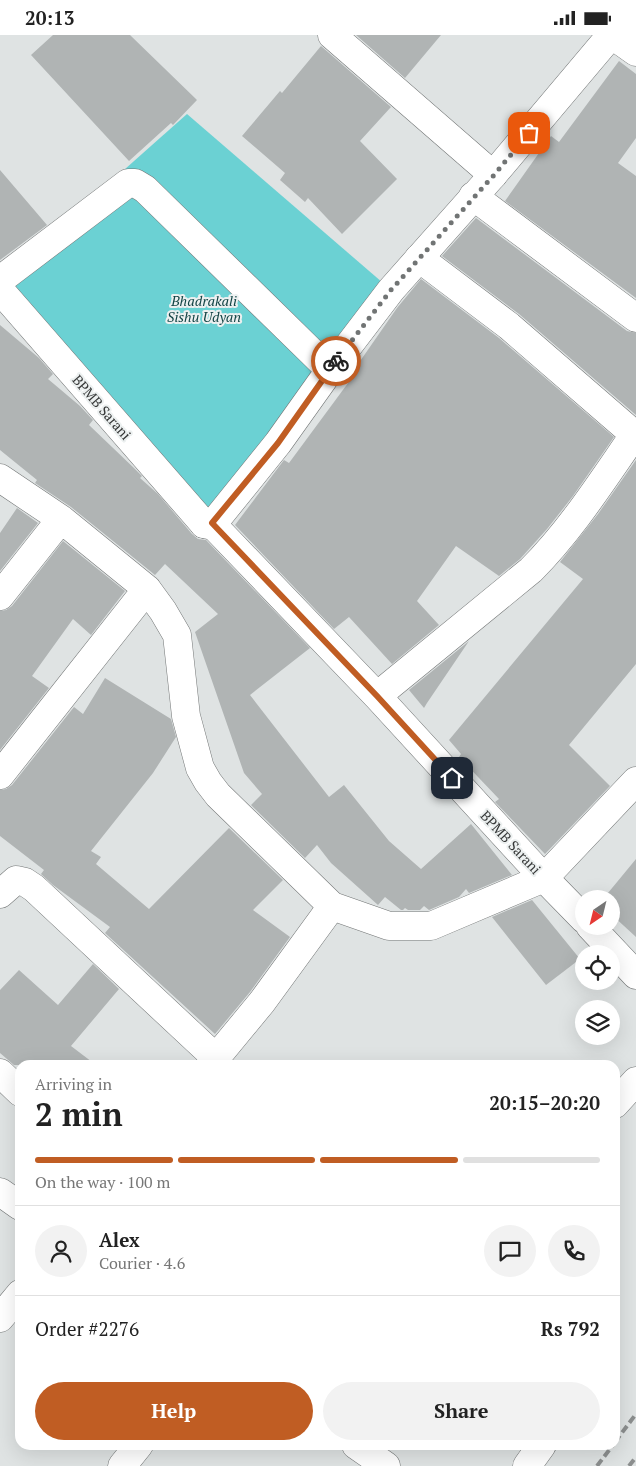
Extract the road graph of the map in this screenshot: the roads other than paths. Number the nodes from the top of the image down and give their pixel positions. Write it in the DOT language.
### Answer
graph roads {
  1 [pos="332,35"];
  2 [pos="612,35"];
  3 [pos="636,52"];
  4 [pos="494,175"];
  5 [pos="474,196"];
  6 [pos="419,258"];
  7 [pos="0,280"];
  8 [pos="0,290"];
  9 [pos="636,318"];
  10 [pos="330,370"];
  11 [pos="635,436"];
  12 [pos="0,478"];
  13 [pos="61,519"];
  14 [pos="208,524"];
  15 [pos="147,589"];
  16 [pos="0,597"];
  17 [pos="377,696"];
  18 [pos="0,775"];
  19 [pos="636,781"];
  20 [pos="544,878"];
  21 [pos="0,894"];
  22 [pos="332,906"];
  23 [pos="575,910"];
  24 [pos="598,935"];
  25 [pos="636,975"];
  26 [pos="211,1060"];
  27 [pos="215,1060"];
  28 [pos="636,1081"];
  29 [pos="620,1099"];
  30 [pos="0,1192"];
  31 [pos="15,1202"];
  32 [pos="15,1300"];
  33 [pos="0,1318"];
  34 [pos="135,1450"];
  35 [pos="363,1450"];
  36 [pos="538,1450"];
  37 [pos="122,1466"];
  38 [pos="386,1466"];
  39 [pos="527,1466"];
  1 -- 4 [label="street"];
  2 -- 3 [label="street"];
  2 -- 4 [label="street"];
  4 -- 5 [label="street"];
  5 -- 6 [label="street"];
  5 -- 9 [label="street"];
  6 -- 10 [label="street"];
  6 -- 11 [label="street"];
  7 -- 10 [label="street"];
  8 -- 14 [label="street, BPMB Sarani"];
  10 -- 14 [label="street"];
  11 -- 17 [label="street"];
  12 -- 13 [label="street"];
  13 -- 15 [label="street"];
  13 -- 16 [label="street"];
  14 -- 17 [label="street, BPMB Sarani"];
  15 -- 18 [label="street"];
  15 -- 22 [label="street"];
  17 -- 20 [label="street, BPMB Sarani"];
  19 -- 20 [label="street"];
  20 -- 22 [label="street"];
  20 -- 23 [label="street, BPMB Sarani"];
  21 -- 26 [label="street"];
  22 -- 27 [label="street"];
  24 -- 25 [label="street"];
  28 -- 29 [label="street"];
  30 -- 31 [label="street"];
  32 -- 33 [label="street"];
  34 -- 37 [label="street"];
  35 -- 38 [label="street"];
  36 -- 39 [label="street"];
}
